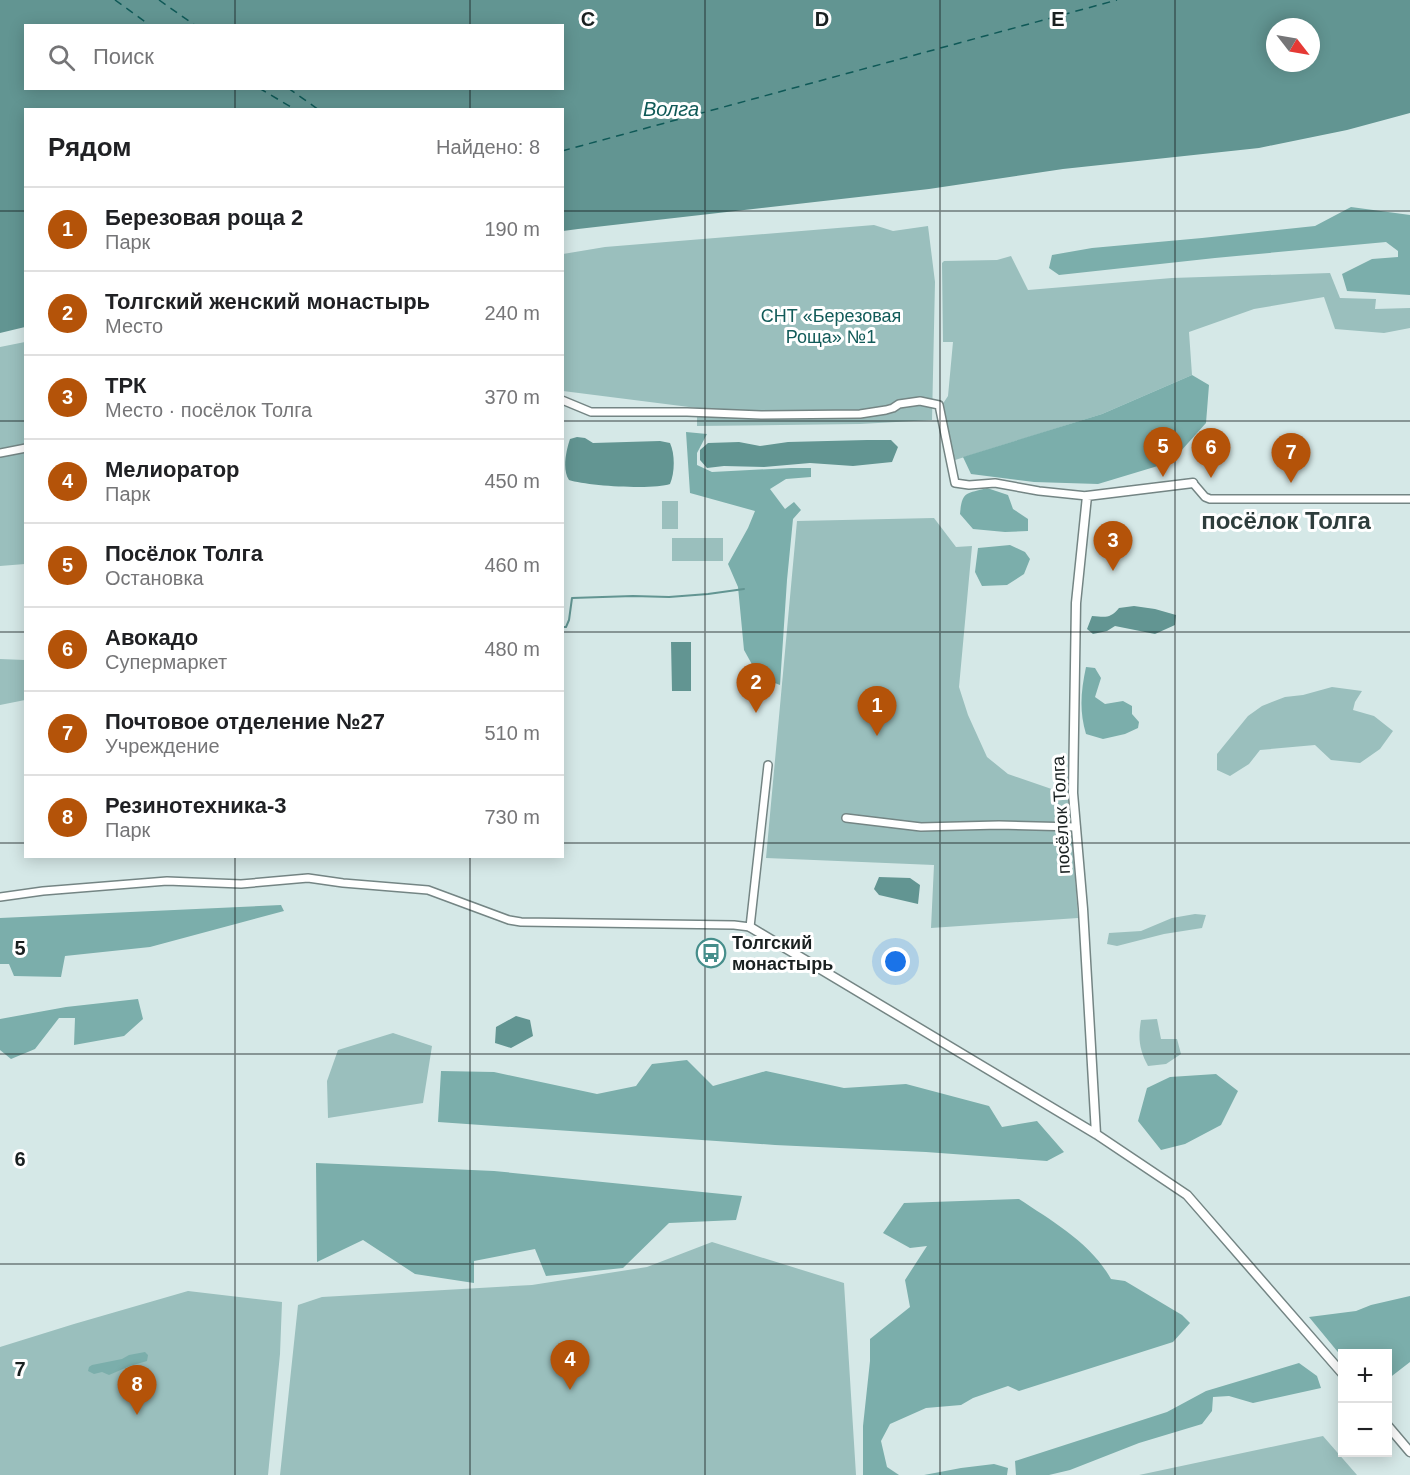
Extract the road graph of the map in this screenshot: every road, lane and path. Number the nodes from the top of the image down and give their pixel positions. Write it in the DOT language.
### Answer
graph roads {
  1 [pos="564,401"];
  2 [pos="24,448"];
  3 [pos="0,453"];
  4 [pos="1193,483"];
  5 [pos="1087,496"];
  6 [pos="1410,499"];
  7 [pos="768,765"];
  8 [pos="846,818"];
  9 [pos="1076,827"];
  10 [pos="0,897"];
  11 [pos="750,927"];
  12 [pos="1096,1134"];
  13 [pos="1338,1368"];
  14 [pos="1392,1431"];
  15 [pos="1410,1452"];
  1 -- 5 [label="street"];
  2 -- 3 [label="street"];
  4 -- 5 [label="street"];
  4 -- 6 [label="street"];
  5 -- 9 [label="street, посёлок Толга"];
  7 -- 11 [label="street"];
  8 -- 9 [label="street"];
  9 -- 12 [label="street, посёлок Толга"];
  10 -- 11 [label="street"];
  11 -- 12 [label="street"];
  12 -- 13 [label="street"];
  14 -- 15 [label="street"];
}
